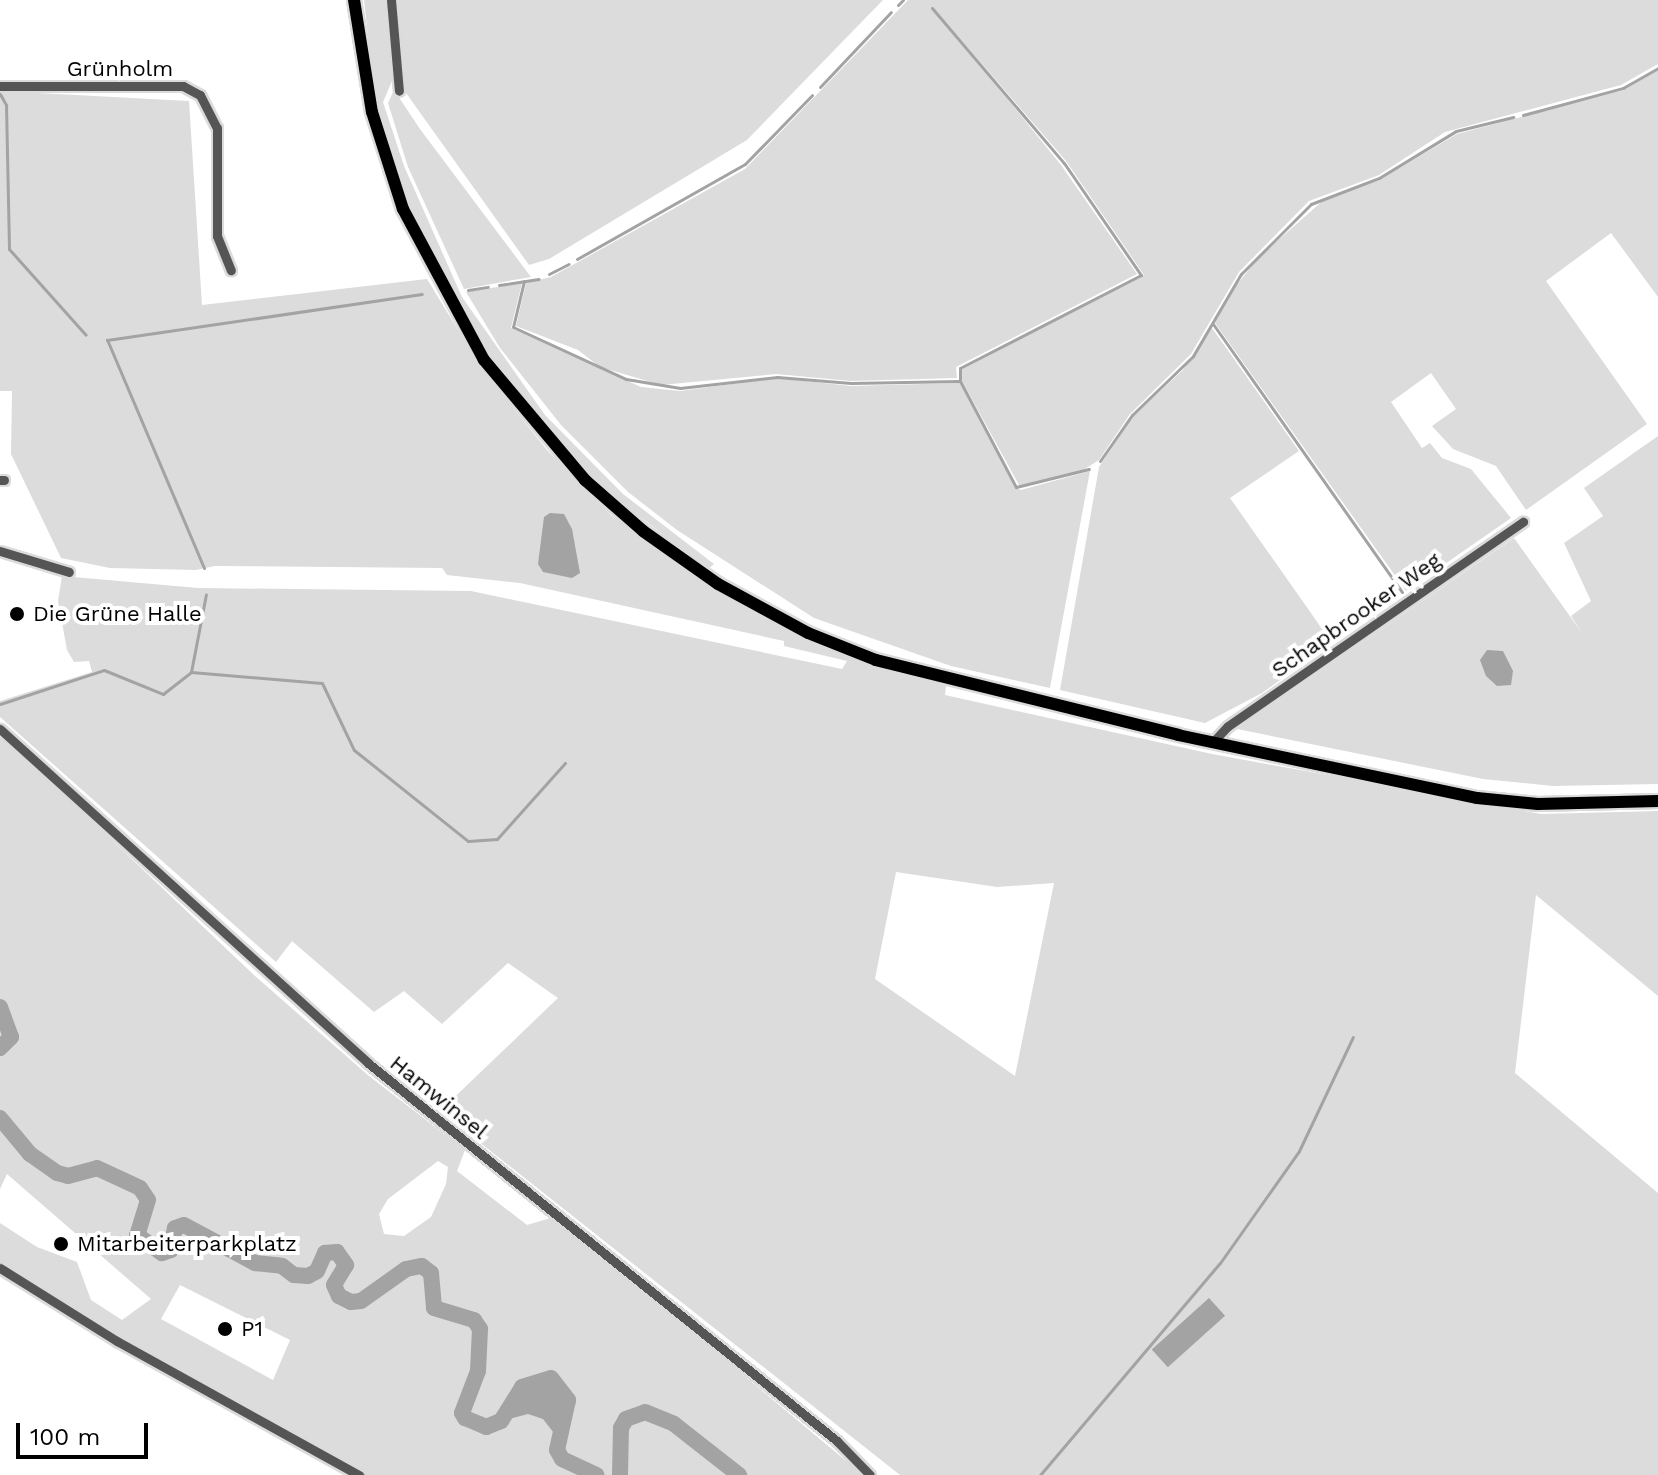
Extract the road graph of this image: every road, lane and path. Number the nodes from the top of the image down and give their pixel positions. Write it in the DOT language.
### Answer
graph roads {
  1 [pos="354,0"];
  2 [pos="391,0"];
  3 [pos="0,86"];
  4 [pos="399,91"];
  5 [pos="231,270"];
  6 [pos="1523,522"];
  7 [pos="0,551"];
  8 [pos="69,572"];
  9 [pos="0,729"];
  10 [pos="1212,743"];
  11 [pos="1658,801"];
  12 [pos="0,1268"];
  13 [pos="359,1475"];
  14 [pos="870,1475"];
  1 -- 10 [label="main road"];
  2 -- 4 [label="street"];
  3 -- 5 [label="street, Grünholm"];
  6 -- 10 [label="street, Schapbrooker Weg"];
  7 -- 8 [label="street"];
  9 -- 14 [label="street, Hamwinsel"];
  10 -- 11 [label="main road"];
  12 -- 13 [label="street"];
}
